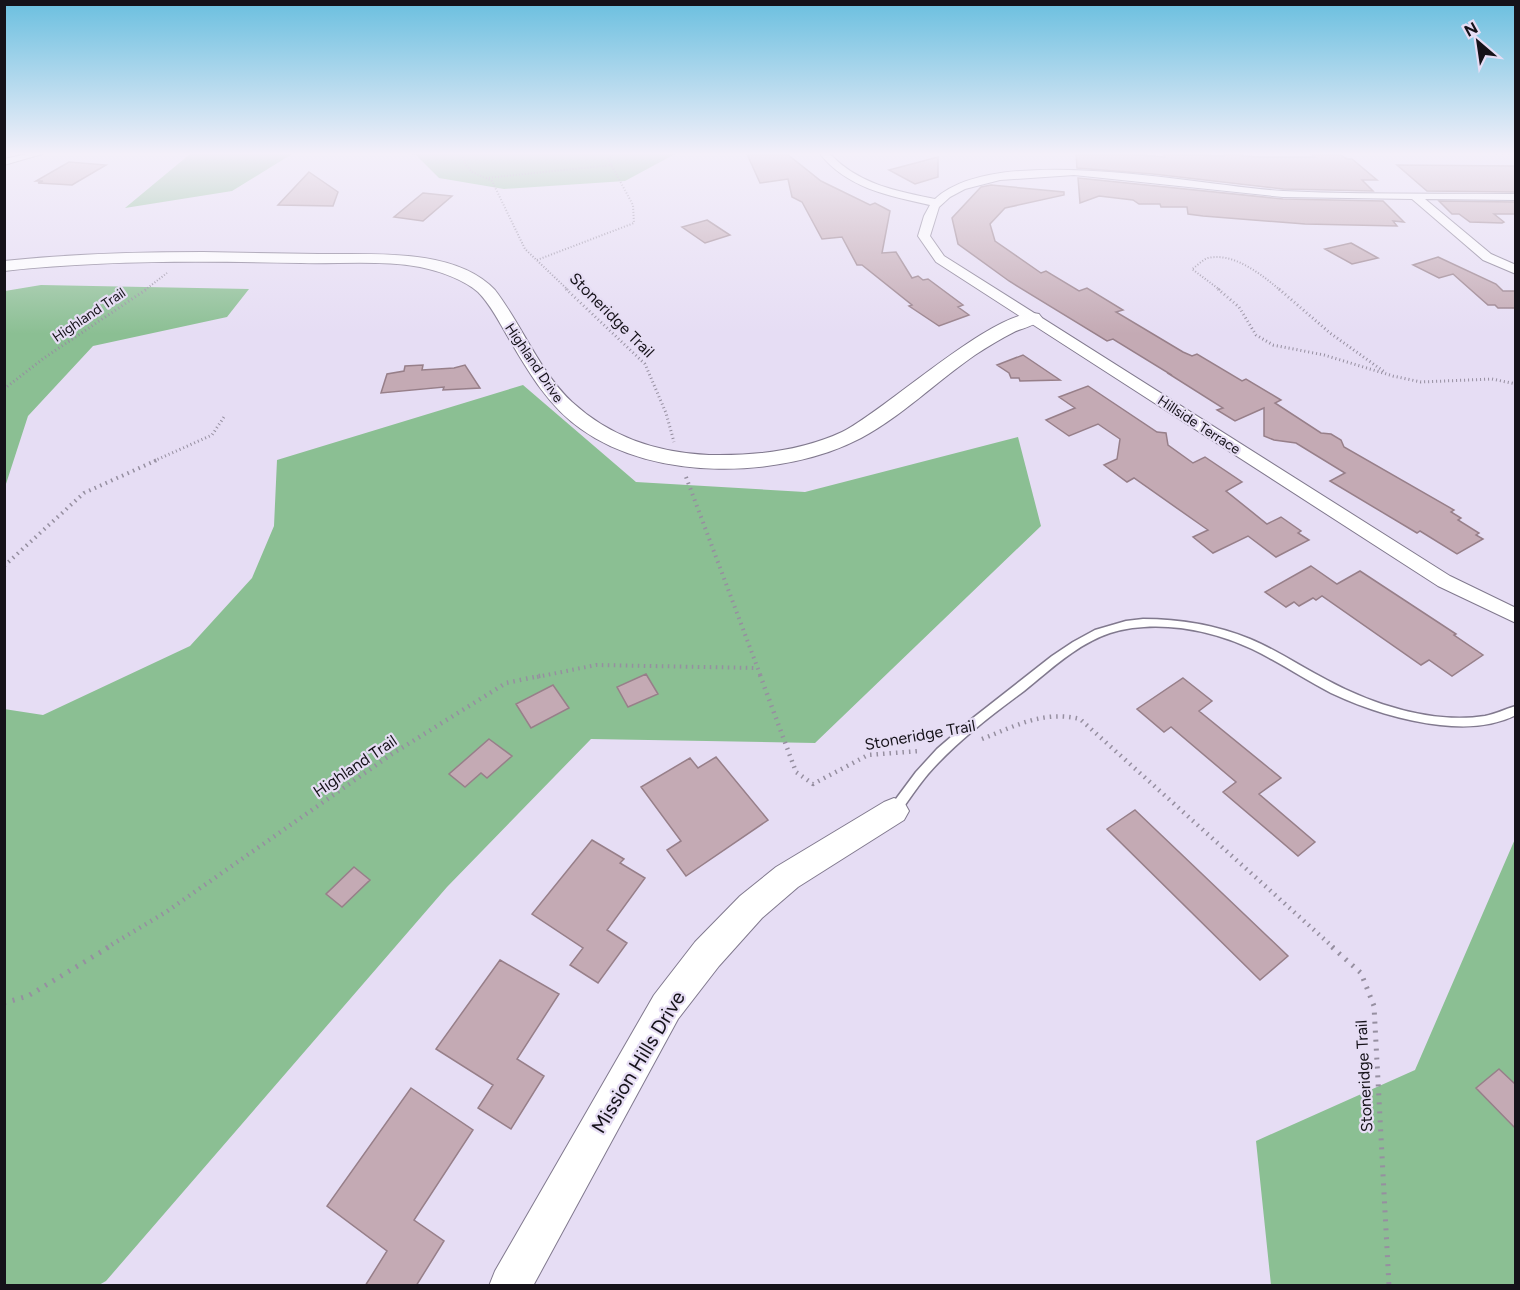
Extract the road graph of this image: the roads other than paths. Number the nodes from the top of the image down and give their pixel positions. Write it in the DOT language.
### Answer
graph roads {
  1 [pos="930,214"];
  2 [pos="1436,214"];
  3 [pos="4,266"];
  4 [pos="1515,270"];
  5 [pos="1033,318"];
  6 [pos="1515,616"];
  7 [pos="1515,710"];
  8 [pos="894,811"];
  9 [pos="510,1286"];
  1 -- 5 [label="street, Hillside Terrace"];
  2 -- 4 [label="street"];
  3 -- 5 [label="street, Highland Drive"];
  5 -- 6 [label="street, Hillside Terrace"];
  7 -- 8 [label="lane"];
  8 -- 9 [label="street, Mission Hills Drive"];
}
